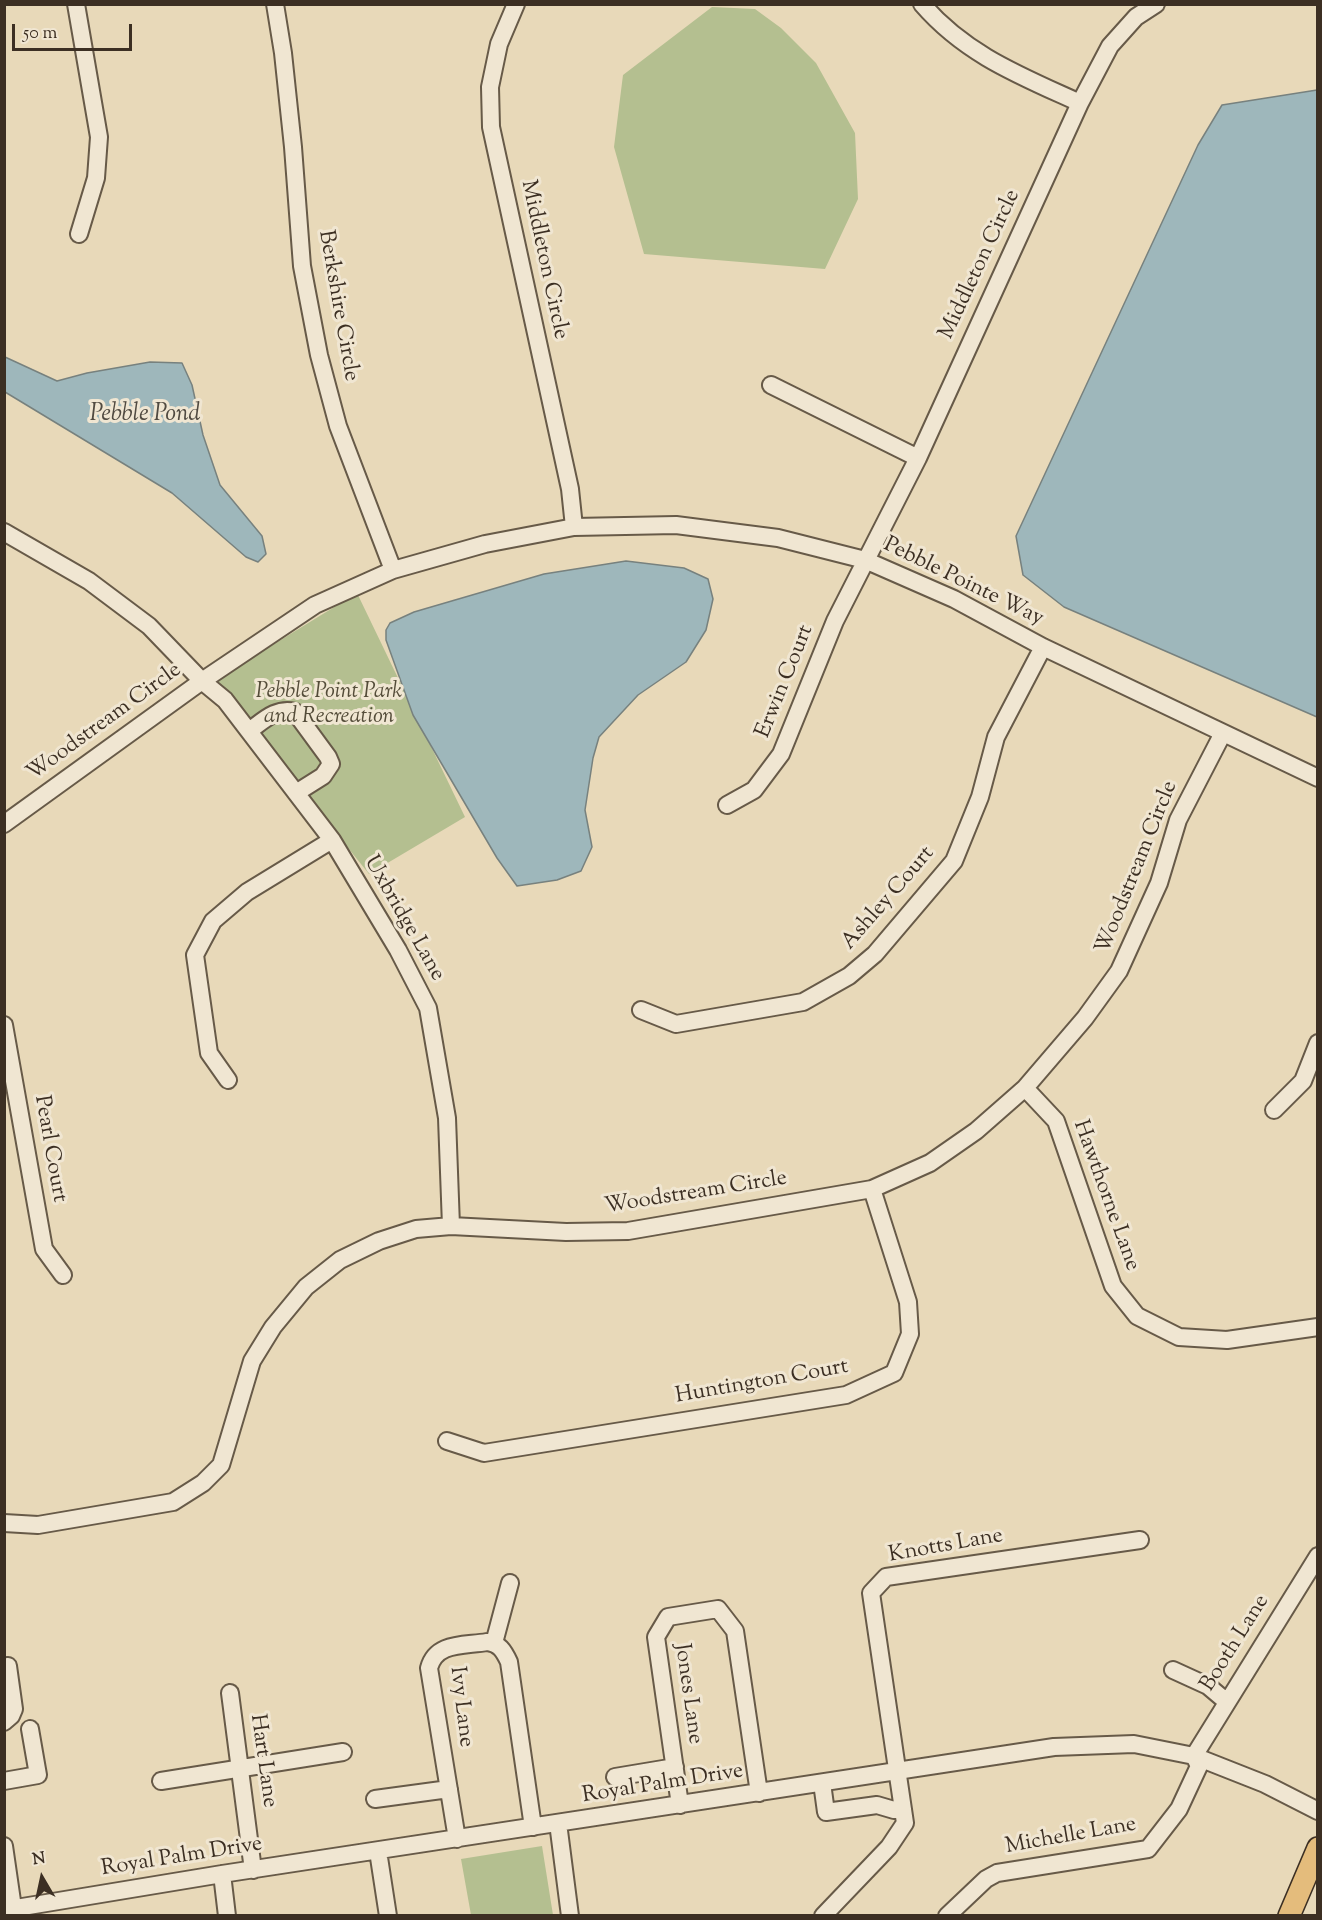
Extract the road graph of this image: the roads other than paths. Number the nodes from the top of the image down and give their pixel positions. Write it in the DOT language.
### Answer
graph roads {
  1 [pos="76,4"];
  2 [pos="275,4"];
  3 [pos="516,4"];
  4 [pos="922,4"];
  5 [pos="1156,4"];
  6 [pos="1080,103"];
  7 [pos="79,234"];
  8 [pos="771,385"];
  9 [pos="918,458"];
  10 [pos="574,527"];
  11 [pos="4,532"];
  12 [pos="865,560"];
  13 [pos="393,570"];
  14 [pos="1043,647"];
  15 [pos="202,681"];
  16 [pos="249,731"];
  17 [pos="1223,733"];
  18 [pos="1317,778"];
  19 [pos="296,793"];
  20 [pos="727,805"];
  21 [pos="4,824"];
  22 [pos="332,840"];
  23 [pos="640,1010"];
  24 [pos="4,1025"];
  25 [pos="1317,1043"];
  26 [pos="228,1080"];
  27 [pos="1025,1088"];
  28 [pos="1274,1110"];
  29 [pos="872,1189"];
  30 [pos="451,1226"];
  31 [pos="63,1275"];
  32 [pos="1317,1327"];
  33 [pos="447,1441"];
  34 [pos="4,1523"];
  35 [pos="1140,1540"];
  36 [pos="1317,1556"];
  37 [pos="510,1583"];
  38 [pos="494,1642"];
  39 [pos="8,1666"];
  40 [pos="1173,1670"];
  41 [pos="230,1693"];
  42 [pos="1227,1702"];
  43 [pos="4,1722"];
  44 [pos="30,1729"];
  45 [pos="343,1752"];
  46 [pos="1194,1756"];
  47 [pos="675,1767"];
  48 [pos="240,1768"];
  49 [pos="897,1770"];
  50 [pos="615,1777"];
  51 [pos="4,1781"];
  52 [pos="161,1781"];
  53 [pos="822,1783"];
  54 [pos="449,1789"];
  55 [pos="759,1793"];
  56 [pos="375,1799"];
  57 [pos="680,1805"];
  58 [pos="903,1809"];
  59 [pos="1317,1811"];
  60 [pos="558,1823"];
  61 [pos="533,1827"];
  62 [pos="457,1839"];
  63 [pos="4,1846"];
  64 [pos="1317,1848"];
  65 [pos="378,1851"];
  66 [pos="253,1870"];
  67 [pos="222,1874"];
  68 [pos="9,1909"];
  69 [pos="226,1916"];
  70 [pos="388,1916"];
  71 [pos="570,1916"];
  72 [pos="823,1916"];
  73 [pos="947,1916"];
  74 [pos="1288,1916"];
  1 -- 7 [label="street"];
  2 -- 13 [label="street, Berkshire Circle"];
  3 -- 10 [label="street, Middleton Circle"];
  4 -- 6 [label="street"];
  5 -- 6 [label="street, Middleton Circle"];
  6 -- 9 [label="street, Middleton Circle"];
  8 -- 9 [label="street"];
  9 -- 12 [label="street, Middleton Circle"];
  10 -- 12 [label="street, Pebble Pointe Way"];
  10 -- 13 [label="street, Pebble Pointe Way"];
  11 -- 15 [label="street"];
  12 -- 14 [label="street, Pebble Pointe Way"];
  12 -- 20 [label="street, Erwin Court"];
  13 -- 15 [label="street, Pebble Pointe Way"];
  14 -- 17 [label="street, Pebble Pointe Way"];
  14 -- 23 [label="street, Ashley Court"];
  15 -- 16 [label="street, Uxbridge Lane"];
  15 -- 21 [label="street, Woodstream Circle"];
  16 -- 19 [label="street, Uxbridge Lane"];
  16 -- 19 [label="street"];
  17 -- 18 [label="street, Pebble Pointe Way"];
  17 -- 27 [label="street, Woodstream Circle"];
  19 -- 22 [label="street, Uxbridge Lane"];
  22 -- 26 [label="street"];
  22 -- 30 [label="street, Uxbridge Lane"];
  24 -- 31 [label="street, Pearl Court"];
  25 -- 28 [label="street"];
  27 -- 29 [label="street, Woodstream Circle"];
  27 -- 32 [label="street, Hawthorne Lane"];
  29 -- 30 [label="street, Woodstream Circle"];
  29 -- 33 [label="street, Huntington Court"];
  30 -- 34 [label="street, Woodstream Circle"];
  35 -- 49 [label="street, Knotts Lane"];
  36 -- 42 [label="street, Booth Lane"];
  37 -- 38 [label="street"];
  38 -- 54 [label="street, Ivy Lane"];
  38 -- 61 [label="street"];
  39 -- 43 [label="street"];
  40 -- 42 [label="street"];
  41 -- 48 [label="street, Hart Lane"];
  42 -- 46 [label="street, Booth Lane"];
  44 -- 51 [label="street"];
  45 -- 48 [label="street"];
  46 -- 49 [label="street, Royal Palm Drive"];
  46 -- 59 [label="street, Royal Palm Drive"];
  46 -- 73 [label="street, Michelle Lane"];
  47 -- 50 [label="street"];
  47 -- 55 [label="street, Jones Lane"];
  47 -- 57 [label="street, Jones Lane"];
  48 -- 52 [label="street"];
  48 -- 66 [label="street, Hart Lane"];
  49 -- 53 [label="street, Royal Palm Drive"];
  49 -- 58 [label="street"];
  53 -- 55 [label="street, Royal Palm Drive"];
  53 -- 58 [label="street"];
  54 -- 56 [label="street"];
  54 -- 62 [label="street, Ivy Lane"];
  55 -- 57 [label="street, Royal Palm Drive"];
  57 -- 60 [label="street, Royal Palm Drive"];
  58 -- 72 [label="street"];
  60 -- 61 [label="street, Royal Palm Drive"];
  60 -- 71 [label="street"];
  61 -- 62 [label="street, Royal Palm Drive"];
  62 -- 65 [label="street, Royal Palm Drive"];
  63 -- 68 [label="street"];
  64 -- 74 [label="main road"];
  65 -- 66 [label="street, Royal Palm Drive"];
  65 -- 70 [label="street"];
  66 -- 67 [label="street, Royal Palm Drive"];
  67 -- 68 [label="street, Royal Palm Drive"];
  67 -- 69 [label="street"];
}
